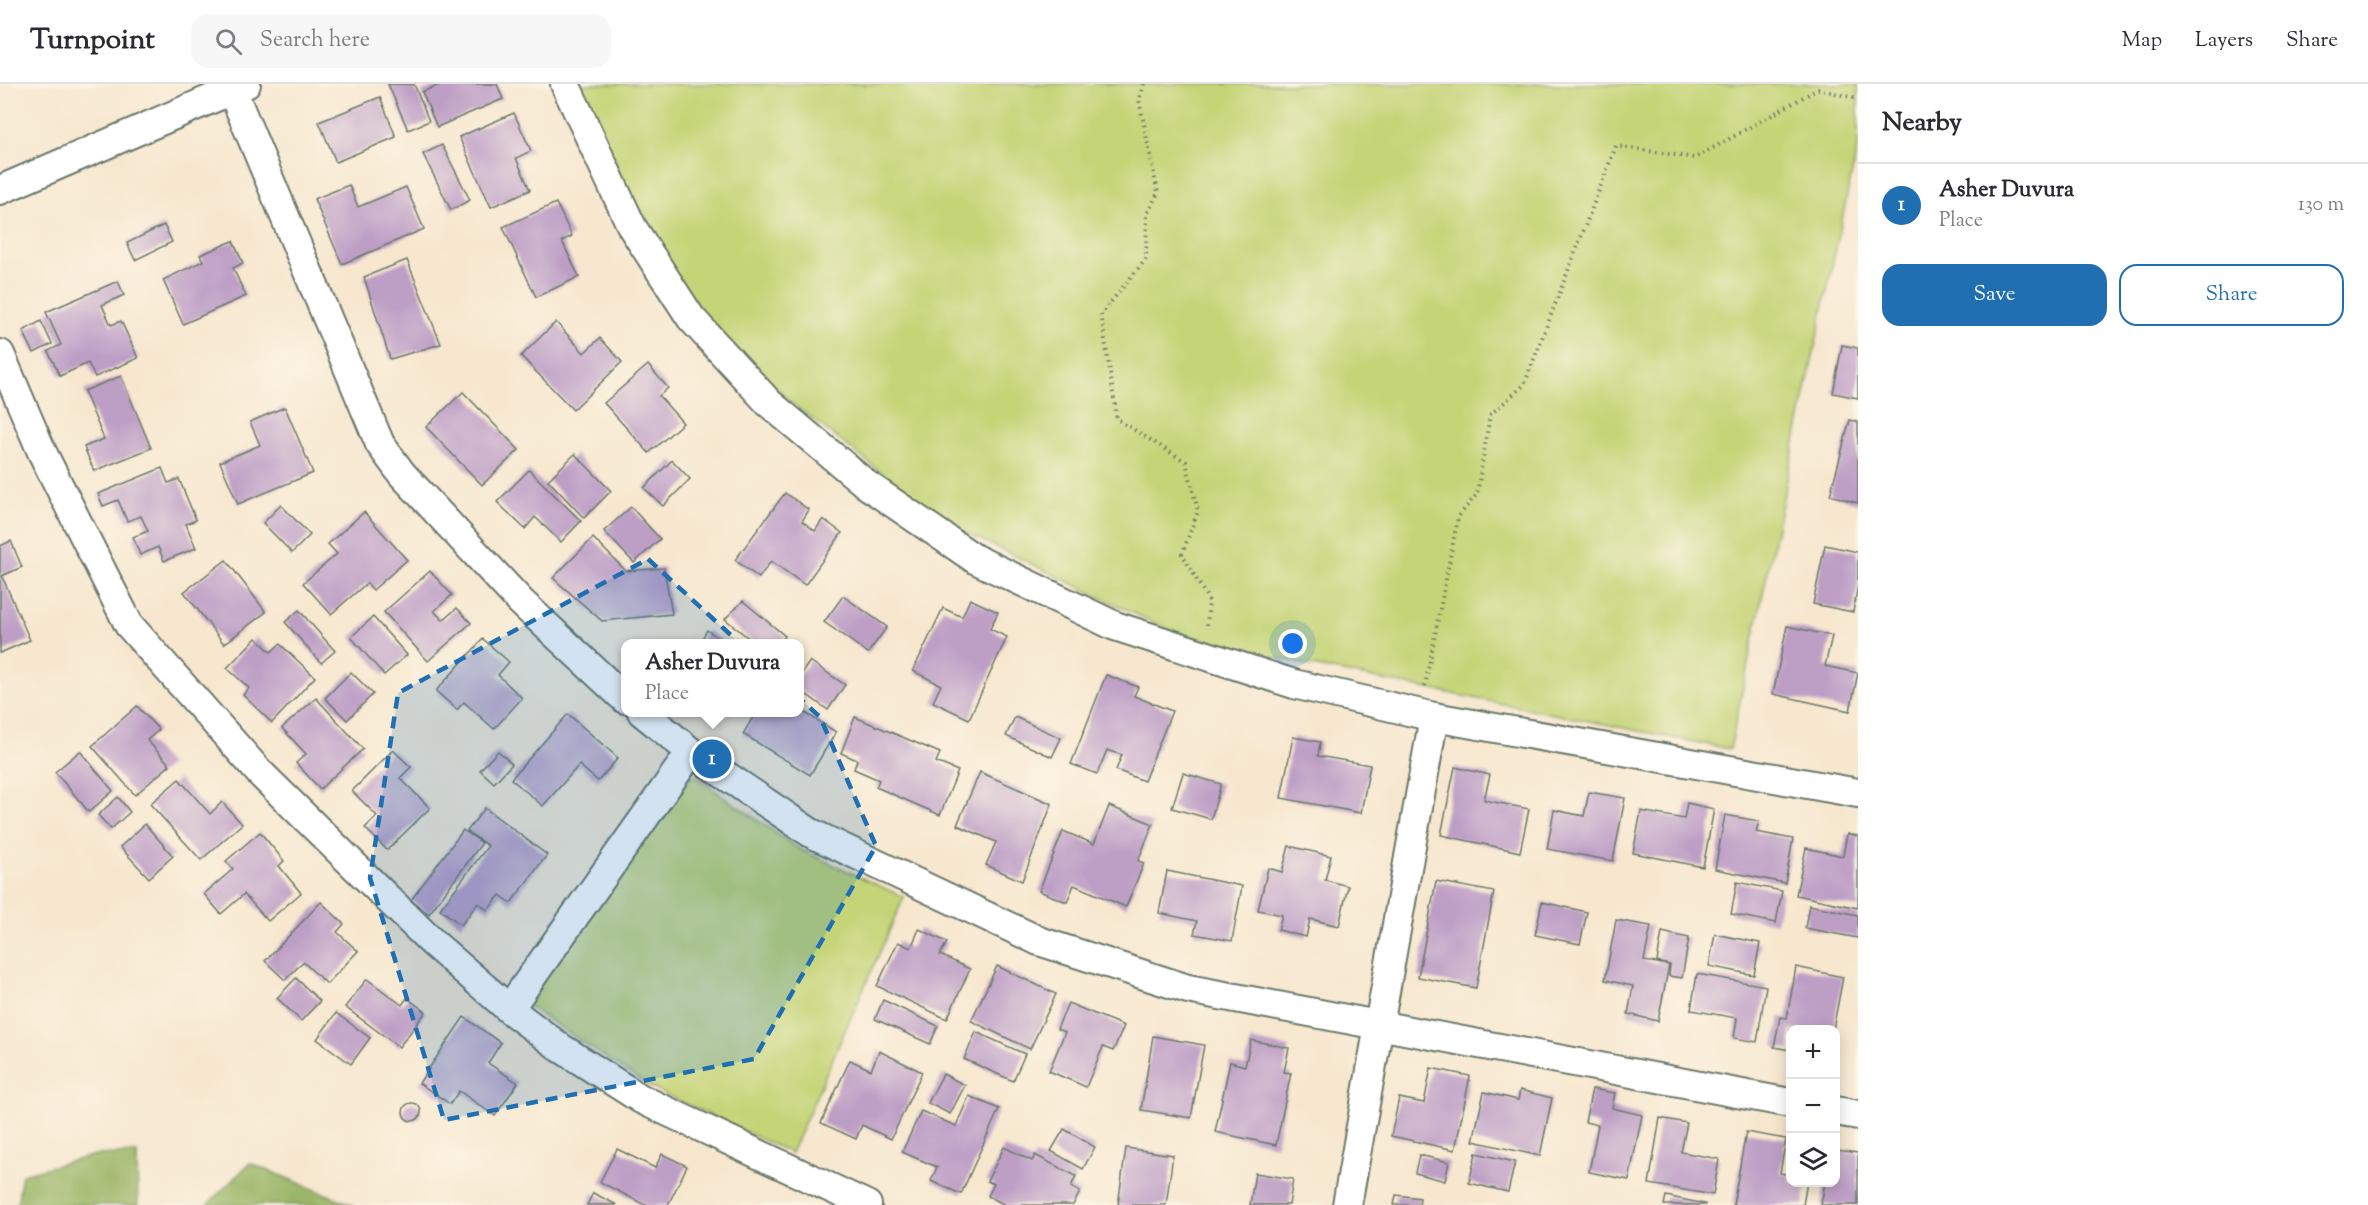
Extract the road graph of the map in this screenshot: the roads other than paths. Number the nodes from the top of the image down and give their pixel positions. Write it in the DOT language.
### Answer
graph roads {
  1 [pos="566,84"];
  2 [pos="239,87"];
  3 [pos="0,190"];
  4 [pos="0,354"];
  5 [pos="621,695"];
  6 [pos="1427,715"];
  7 [pos="648,717"];
  8 [pos="691,752"];
  9 [pos="1858,793"];
  10 [pos="510,1009"];
  11 [pos="1378,1025"];
  12 [pos="1786,1102"];
  13 [pos="1840,1112"];
  14 [pos="1858,1115"];
  15 [pos="867,1205"];
  16 [pos="1347,1205"];
  1 -- 6 [label="street"];
  2 -- 3 [label="street"];
  2 -- 5 [label="street"];
  4 -- 10 [label="street"];
  6 -- 9 [label="street"];
  6 -- 11 [label="street"];
  7 -- 8 [label="street"];
  8 -- 10 [label="street"];
  8 -- 11 [label="street"];
  10 -- 15 [label="street"];
  11 -- 12 [label="street"];
  11 -- 16 [label="street"];
  13 -- 14 [label="street"];
}
